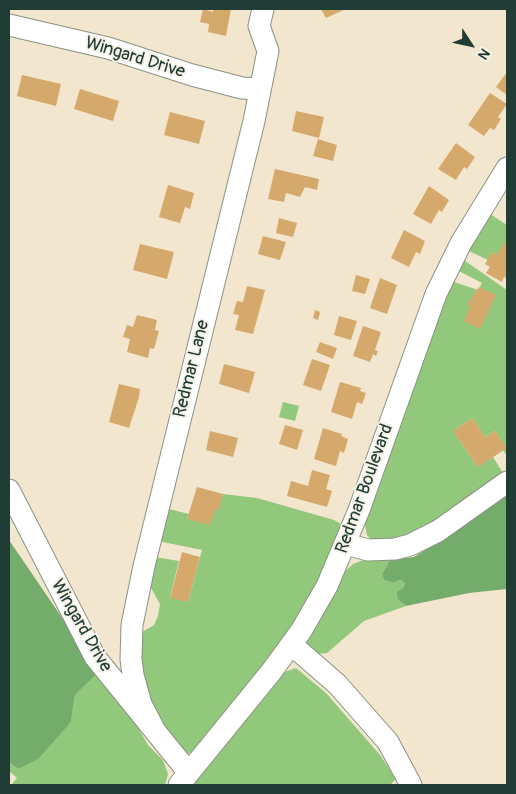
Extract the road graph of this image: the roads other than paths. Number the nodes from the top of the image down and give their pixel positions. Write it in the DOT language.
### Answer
graph roads {
  1 [pos="264,9"];
  2 [pos="9,25"];
  3 [pos="260,89"];
  4 [pos="507,168"];
  5 [pos="507,482"];
  6 [pos="9,490"];
  7 [pos="346,544"];
  8 [pos="292,644"];
  9 [pos="154,729"];
  10 [pos="184,779"];
  11 [pos="411,785"];
  1 -- 3 [label="street, Redmar Lane"];
  2 -- 3 [label="street, Wingard Drive"];
  3 -- 9 [label="street, Redmar Lane"];
  4 -- 7 [label="street, Redmar Boulevard"];
  5 -- 7 [label="street"];
  6 -- 9 [label="street, Wingard Drive"];
  7 -- 8 [label="street, Redmar Boulevard"];
  8 -- 10 [label="street, Redmar Boulevard"];
  8 -- 11 [label="street"];
  9 -- 10 [label="street, Wingard Drive"];
}
